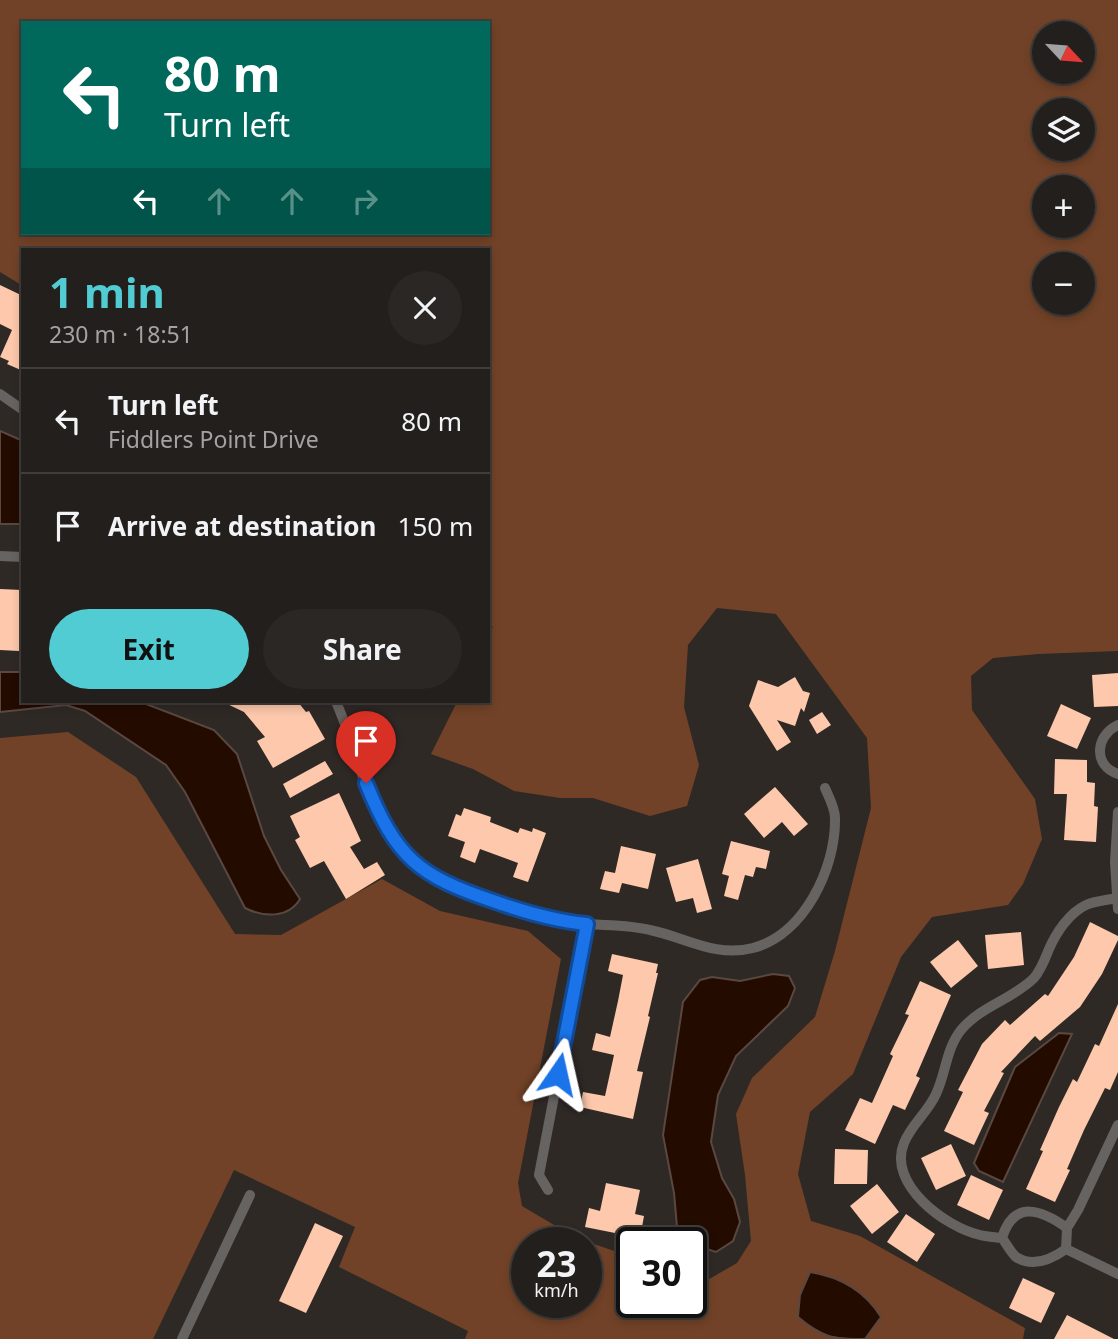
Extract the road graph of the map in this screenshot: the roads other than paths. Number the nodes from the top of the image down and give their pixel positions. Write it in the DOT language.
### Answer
graph roads {
  1 [pos="0,394"];
  2 [pos="21,409"];
  3 [pos="0,556"];
  4 [pos="21,556"];
  5 [pos="336,703"];
  6 [pos="1118,725"];
  7 [pos="1118,774"];
  8 [pos="825,788"];
  9 [pos="1118,813"];
  10 [pos="1118,904"];
  11 [pos="587,924"];
  12 [pos="1118,1125"];
  13 [pos="548,1190"];
  14 [pos="250,1195"];
  15 [pos="1067,1228"];
  16 [pos="1002,1238"];
  17 [pos="1066,1249"];
  18 [pos="1118,1274"];
  19 [pos="182,1339"];
  1 -- 2 [label="street"];
  3 -- 4 [label="street"];
  5 -- 11 [label="street"];
  6 -- 7 [label="street"];
  8 -- 11 [label="street"];
  9 -- 10 [label="street"];
  10 -- 16 [label="street"];
  11 -- 13 [label="street"];
  12 -- 15 [label="street"];
  14 -- 19 [label="street"];
  15 -- 16 [label="street"];
  15 -- 17 [label="street"];
  16 -- 17 [label="street"];
  17 -- 18 [label="street"];
}
